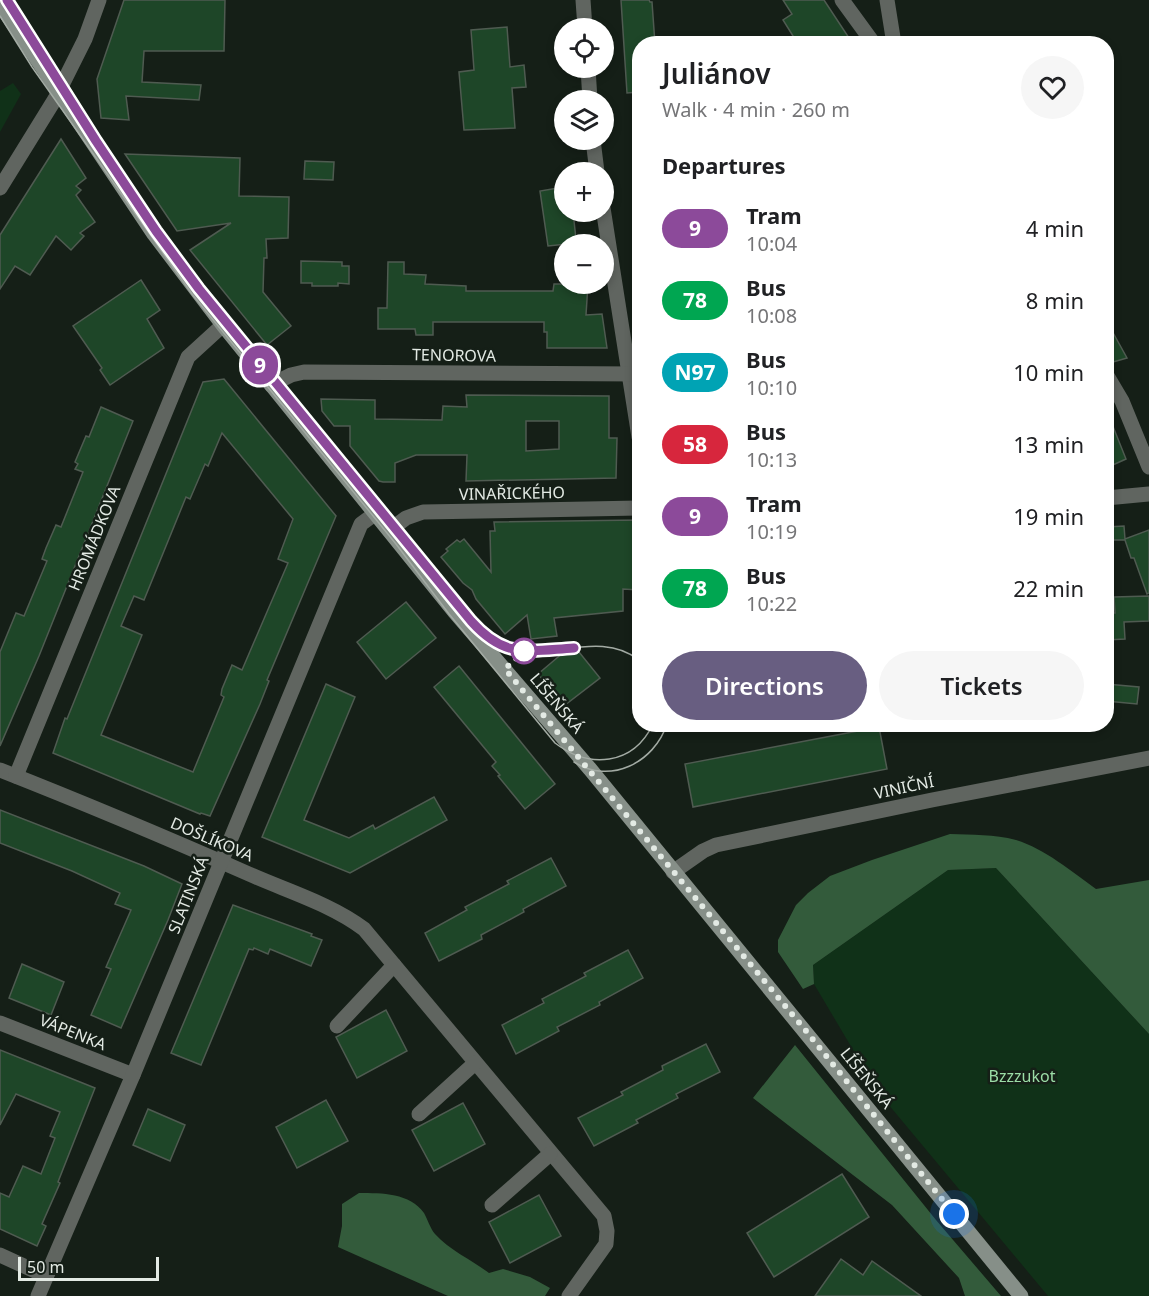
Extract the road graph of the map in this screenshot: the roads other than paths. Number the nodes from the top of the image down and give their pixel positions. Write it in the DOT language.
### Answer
graph roads {
  1 [pos="99,0"];
  2 [pos="583,0"];
  3 [pos="842,0"];
  4 [pos="887,0"];
  5 [pos="0,4"];
  6 [pos="584,18"];
  7 [pos="868,36"];
  8 [pos="893,36"];
  9 [pos="58,93"];
  10 [pos="0,188"];
  11 [pos="606,222"];
  12 [pos="222,325"];
  13 [pos="632,358"];
  14 [pos="632,374"];
  15 [pos="271,384"];
  16 [pos="1114,388"];
  17 [pos="1149,467"];
  18 [pos="1149,494"];
  19 [pos="1114,497"];
  20 [pos="632,508"];
  21 [pos="375,513"];
  22 [pos="390,530"];
  23 [pos="1149,758"];
  24 [pos="0,770"];
  25 [pos="16,776"];
  26 [pos="221,861"];
  27 [pos="673,872"];
  28 [pos="394,965"];
  29 [pos="0,1023"];
  30 [pos="337,1026"];
  31 [pos="475,1063"];
  32 [pos="133,1075"];
  33 [pos="419,1114"];
  34 [pos="550,1154"];
  35 [pos="492,1205"];
  36 [pos="0,1255"];
  37 [pos="46,1276"];
  38 [pos="38,1296"];
  39 [pos="569,1296"];
  40 [pos="1021,1296"];
  1 -- 9 [label="street"];
  2 -- 6 [label="street"];
  3 -- 7 [label="street"];
  4 -- 8 [label="street"];
  5 -- 9 [label="street, LÍŠEŇSKÁ"];
  9 -- 10 [label="street"];
  9 -- 12 [label="street, LÍŠEŇSKÁ"];
  11 -- 13 [label="street"];
  12 -- 15 [label="street, LÍŠEŇSKÁ"];
  12 -- 25 [label="street, HROMÁDKOVA"];
  14 -- 15 [label="street, TENOROVA"];
  15 -- 21 [label="street, LÍŠEŇSKÁ"];
  16 -- 17 [label="street"];
  18 -- 19 [label="street"];
  20 -- 22 [label="street, VINAŘICKÉHO"];
  21 -- 22 [label="street, LÍŠEŇSKÁ"];
  21 -- 26 [label="street, SLATINSKÁ"];
  22 -- 27 [label="street, LÍŠEŇSKÁ"];
  23 -- 27 [label="street, VINIČNÍ"];
  24 -- 25 [label="street, DOŠLÍKOVA"];
  25 -- 26 [label="street, DOŠLÍKOVA"];
  26 -- 28 [label="street, DOŠLÍKOVA"];
  26 -- 32 [label="street, SLATINSKÁ"];
  27 -- 40 [label="street, LÍŠEŇSKÁ"];
  28 -- 30 [label="street"];
  28 -- 31 [label="street, DOŠLÍKOVA"];
  29 -- 32 [label="street, VÁPENKA"];
  31 -- 33 [label="street"];
  31 -- 34 [label="street, DOŠLÍKOVA"];
  32 -- 37 [label="street, SLATINSKÁ"];
  34 -- 35 [label="street"];
  34 -- 39 [label="street, DOŠLÍKOVA"];
  36 -- 37 [label="street"];
  37 -- 38 [label="street, SLATINSKÁ"];
}
